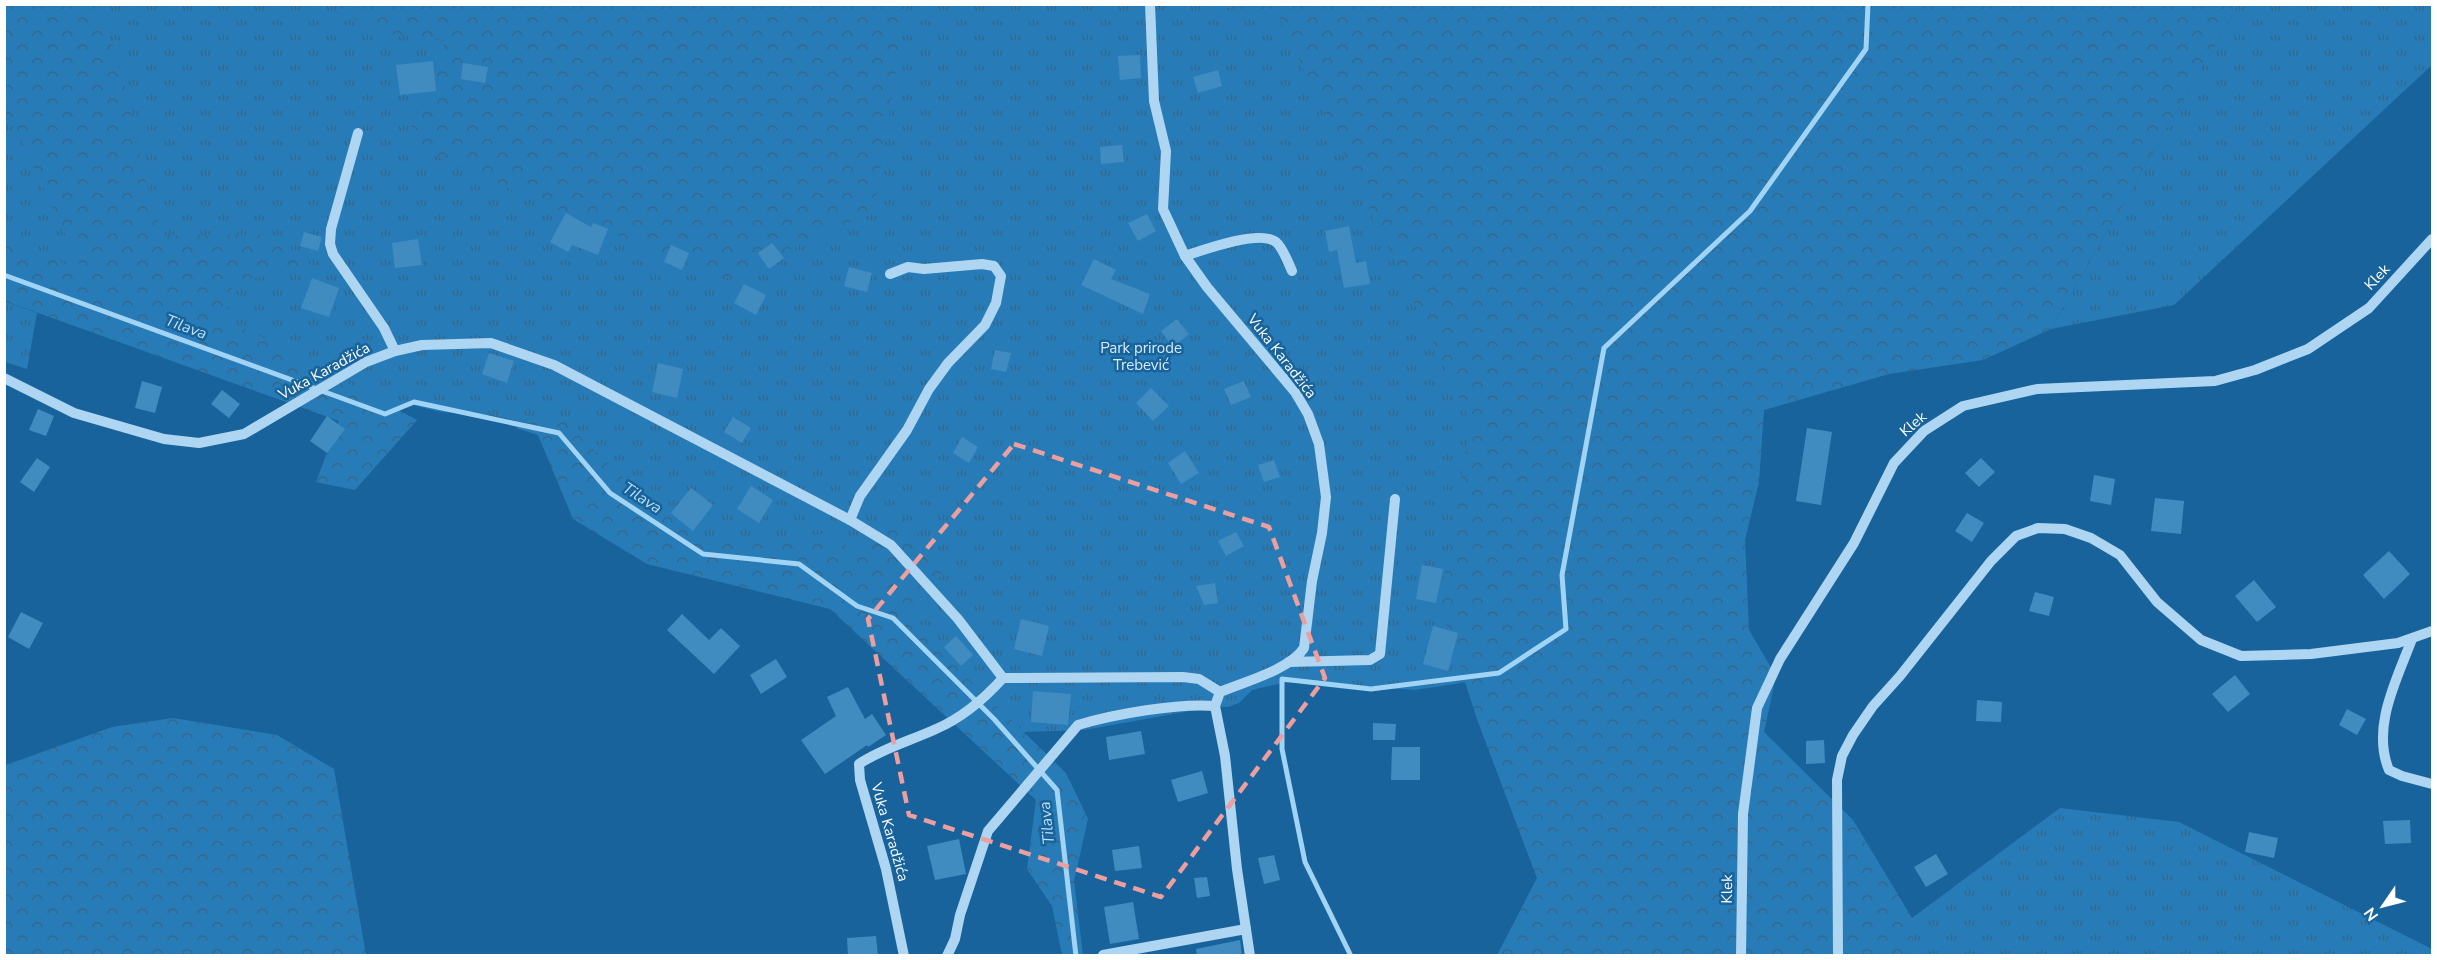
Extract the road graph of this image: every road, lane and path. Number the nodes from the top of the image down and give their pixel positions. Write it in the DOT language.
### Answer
graph roads {
  1 [pos="1150,4"];
  2 [pos="358,133"];
  3 [pos="2433,239"];
  4 [pos="1185,256"];
  5 [pos="1292,271"];
  6 [pos="890,274"];
  7 [pos="395,351"];
  8 [pos="4,378"];
  9 [pos="1395,499"];
  10 [pos="850,520"];
  11 [pos="2433,631"];
  12 [pos="2412,639"];
  13 [pos="1288,662"];
  14 [pos="1003,678"];
  15 [pos="1220,692"];
  16 [pos="1215,706"];
  17 [pos="2433,784"];
  18 [pos="1246,929"];
  19 [pos="1103,955"];
  20 [pos="904,956"];
  21 [pos="947,956"];
  22 [pos="1250,956"];
  23 [pos="1741,956"];
  24 [pos="1838,956"];
  1 -- 4 [label="street, Vuka Karadžića"];
  2 -- 7 [label="street"];
  3 -- 23 [label="street, Klek"];
  4 -- 5 [label="street"];
  4 -- 13 [label="street, Vuka Karadžića"];
  6 -- 10 [label="street"];
  7 -- 8 [label="street, Vuka Karadžića"];
  7 -- 10 [label="street, Vuka Karadžića"];
  9 -- 13 [label="street"];
  10 -- 14 [label="street, Vuka Karadžića"];
  11 -- 12 [label="street"];
  12 -- 17 [label="street"];
  12 -- 24 [label="street"];
  13 -- 15 [label="street, Vuka Karadžića"];
  14 -- 15 [label="street"];
  14 -- 20 [label="street, Vuka Karadžića"];
  15 -- 16 [label="street"];
  16 -- 18 [label="street"];
  16 -- 21 [label="street"];
  18 -- 19 [label="street"];
  18 -- 22 [label="street"];
}
